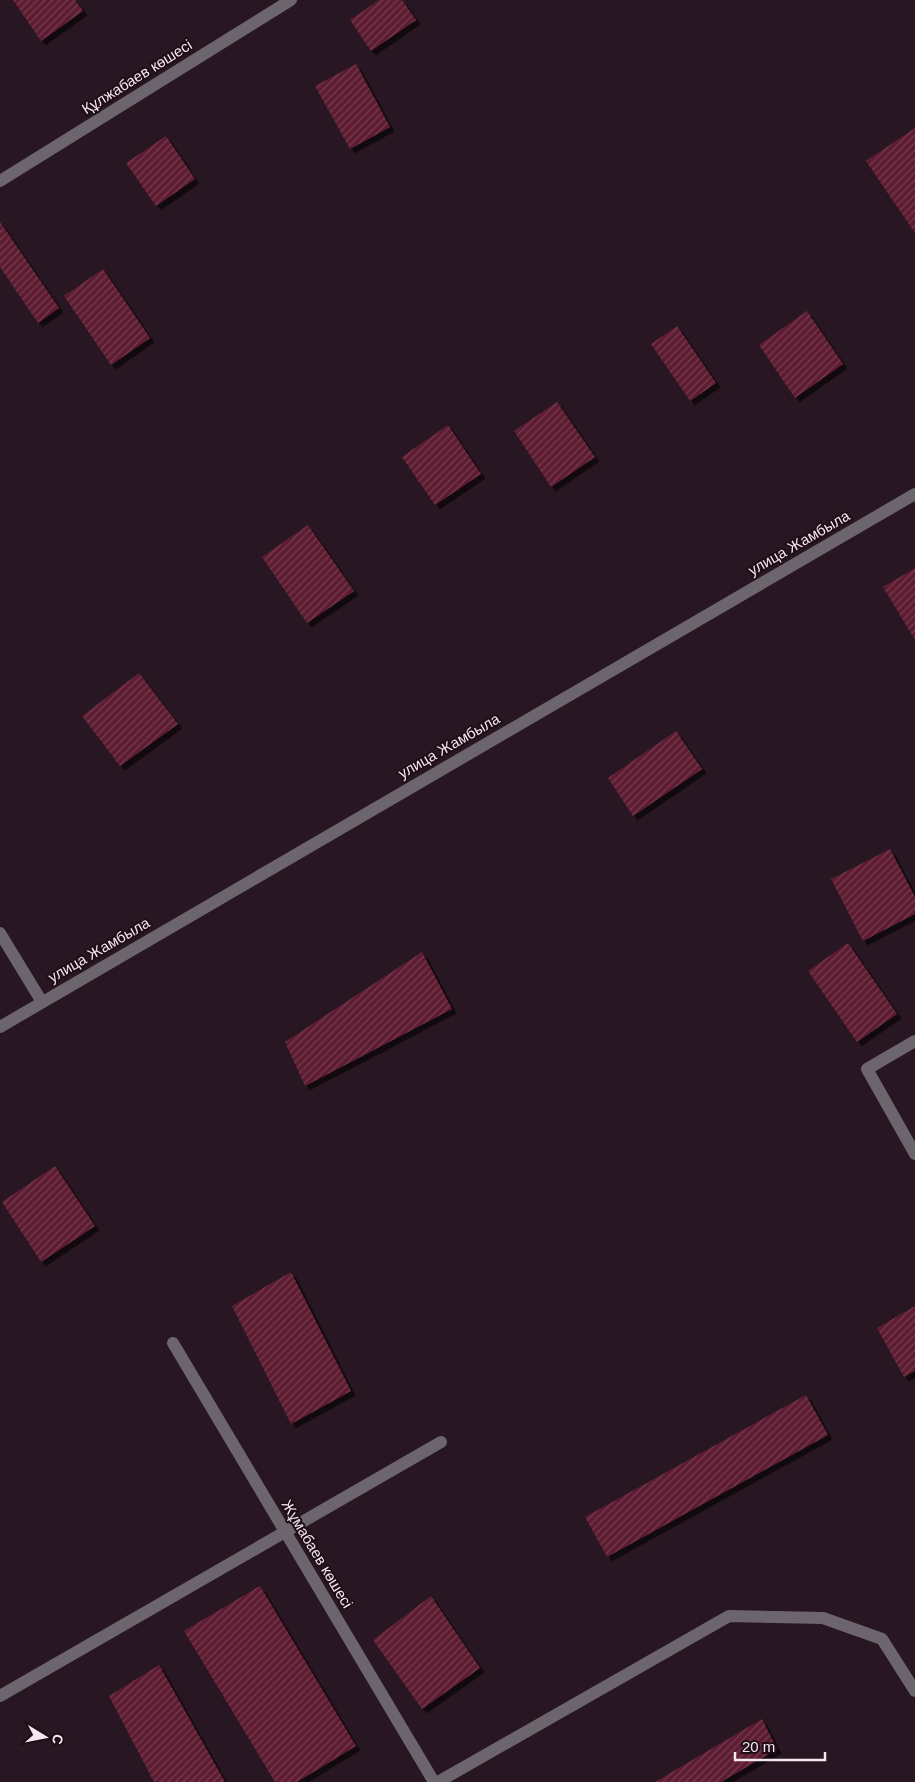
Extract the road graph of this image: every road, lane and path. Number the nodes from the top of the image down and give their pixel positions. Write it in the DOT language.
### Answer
graph roads {
  1 [pos="291,0"];
  2 [pos="0,181"];
  3 [pos="915,494"];
  4 [pos="0,933"];
  5 [pos="42,1002"];
  6 [pos="0,1027"];
  7 [pos="915,1041"];
  8 [pos="915,1154"];
  9 [pos="173,1343"];
  10 [pos="441,1442"];
  11 [pos="285,1532"];
  12 [pos="915,1691"];
  13 [pos="0,1696"];
  14 [pos="436,1782"];
  1 -- 2 [label="street, Құлжабаев көшесі"];
  3 -- 5 [label="street, улица Жамбыла"];
  4 -- 5 [label="street"];
  5 -- 6 [label="street, улица Жамбыла"];
  7 -- 8 [label="street"];
  9 -- 11 [label="street, Жұмабаев көшесі"];
  10 -- 11 [label="street"];
  11 -- 13 [label="street"];
  11 -- 14 [label="street, Жұмабаев көшесі"];
  12 -- 14 [label="street"];
}
